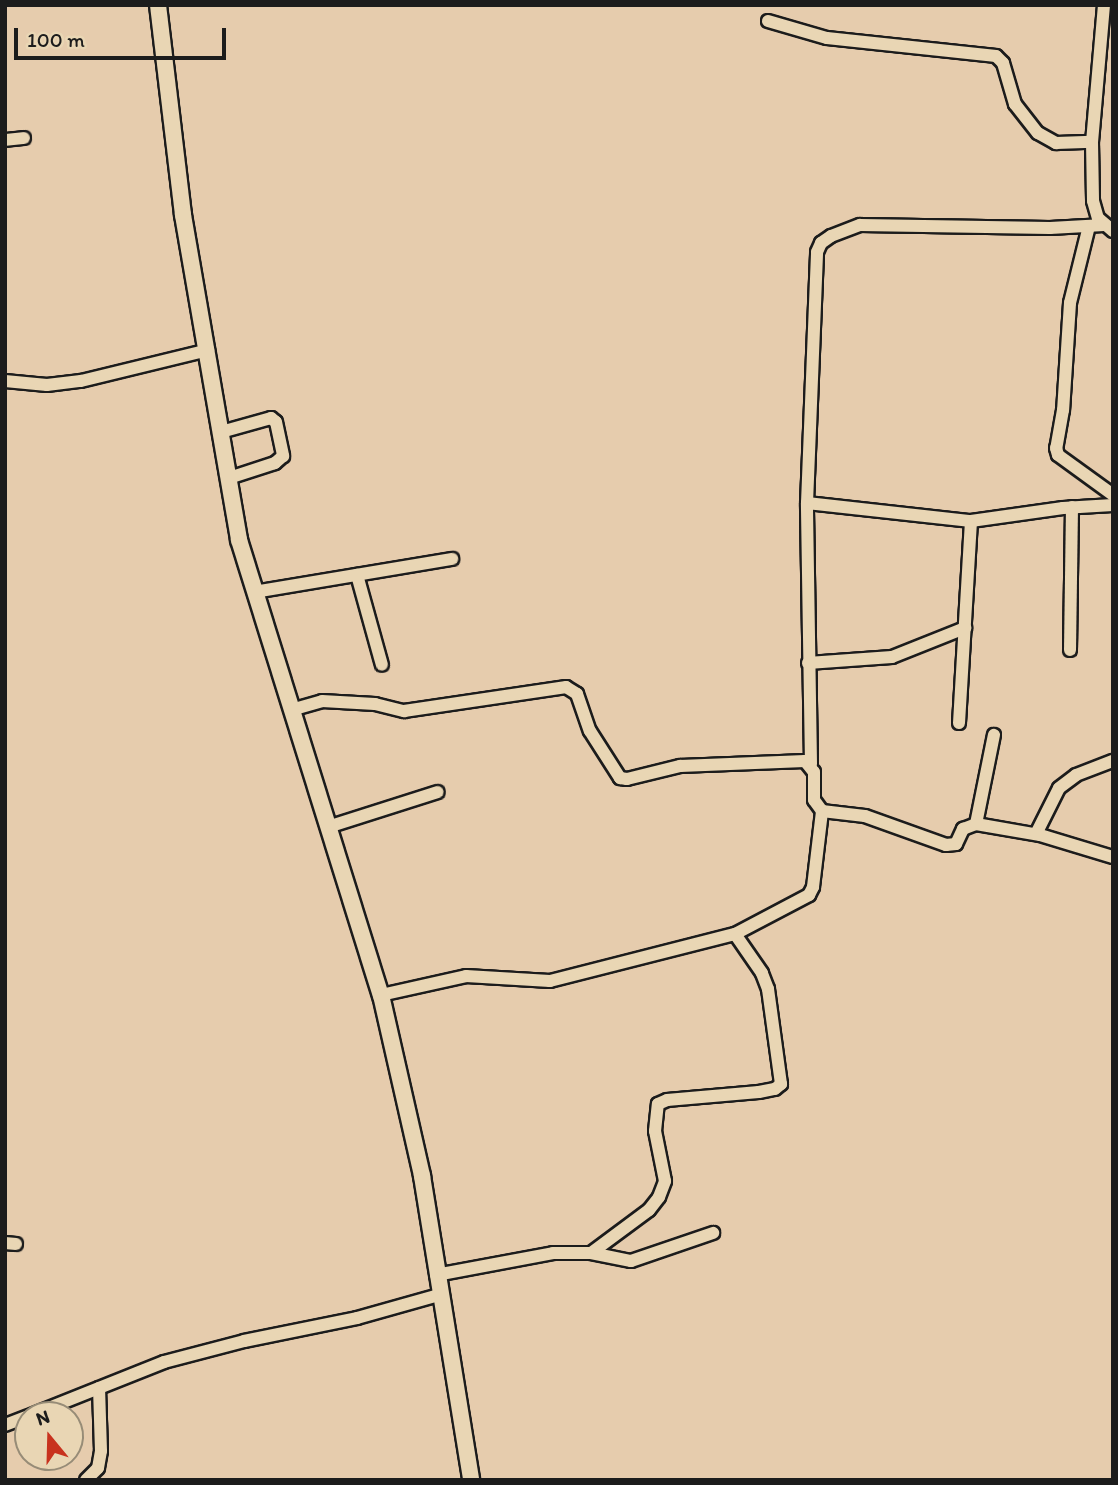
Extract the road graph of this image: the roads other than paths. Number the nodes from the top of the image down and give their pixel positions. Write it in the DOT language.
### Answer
graph roads {
  1 [pos="158,5"];
  2 [pos="1104,5"];
  3 [pos="768,21"];
  4 [pos="24,138"];
  5 [pos="5,140"];
  6 [pos="1092,142"];
  7 [pos="1089,226"];
  8 [pos="1108,228"];
  9 [pos="208,350"];
  10 [pos="5,381"];
  11 [pos="221,432"];
  12 [pos="229,478"];
  13 [pos="1113,495"];
  14 [pos="807,503"];
  15 [pos="1113,505"];
  16 [pos="1072,507"];
  17 [pos="971,521"];
  18 [pos="452,559"];
  19 [pos="357,575"];
  20 [pos="254,592"];
  21 [pos="965,628"];
  22 [pos="1070,650"];
  23 [pos="808,663"];
  24 [pos="382,665"];
  25 [pos="291,710"];
  26 [pos="959,723"];
  27 [pos="994,735"];
  28 [pos="1113,761"];
  29 [pos="811,765"];
  30 [pos="438,792"];
  31 [pos="822,811"];
  32 [pos="976,824"];
  33 [pos="328,827"];
  34 [pos="1036,834"];
  35 [pos="1113,858"];
  36 [pos="735,934"];
  37 [pos="381,995"];
  38 [pos="713,1233"];
  39 [pos="592,1253"];
  40 [pos="436,1275"];
  41 [pos="439,1295"];
  42 [pos="99,1388"];
  43 [pos="66,1401"];
  44 [pos="86,1480"];
  45 [pos="471,1480"];
  1 -- 9 [label="street"];
  2 -- 6 [label="street"];
  3 -- 6 [label="street"];
  4 -- 5 [label="street"];
  6 -- 8 [label="street"];
  7 -- 8 [label="street"];
  7 -- 13 [label="street"];
  7 -- 14 [label="street"];
  9 -- 10 [label="street"];
  9 -- 11 [label="street"];
  11 -- 12 [label="street"];
  11 -- 12 [label="street"];
  12 -- 20 [label="street"];
  14 -- 17 [label="street"];
  14 -- 23 [label="street"];
  15 -- 16 [label="street"];
  16 -- 17 [label="street"];
  16 -- 22 [label="street"];
  17 -- 21 [label="street"];
  18 -- 19 [label="street"];
  19 -- 20 [label="street"];
  19 -- 24 [label="street"];
  20 -- 25 [label="street"];
  21 -- 23 [label="street"];
  21 -- 26 [label="street"];
  23 -- 29 [label="street"];
  25 -- 29 [label="street"];
  25 -- 33 [label="street"];
  27 -- 32 [label="street"];
  28 -- 34 [label="street"];
  29 -- 31 [label="street"];
  30 -- 33 [label="street"];
  31 -- 32 [label="street"];
  31 -- 36 [label="street"];
  32 -- 34 [label="street"];
  33 -- 37 [label="street"];
  34 -- 35 [label="street"];
  36 -- 37 [label="street"];
  36 -- 39 [label="street"];
  37 -- 40 [label="street"];
  38 -- 39 [label="street"];
  39 -- 40 [label="street"];
  40 -- 41 [label="street"];
  41 -- 42 [label="street"];
  41 -- 45 [label="street"];
  42 -- 43 [label="street"];
  42 -- 44 [label="street"];
}
